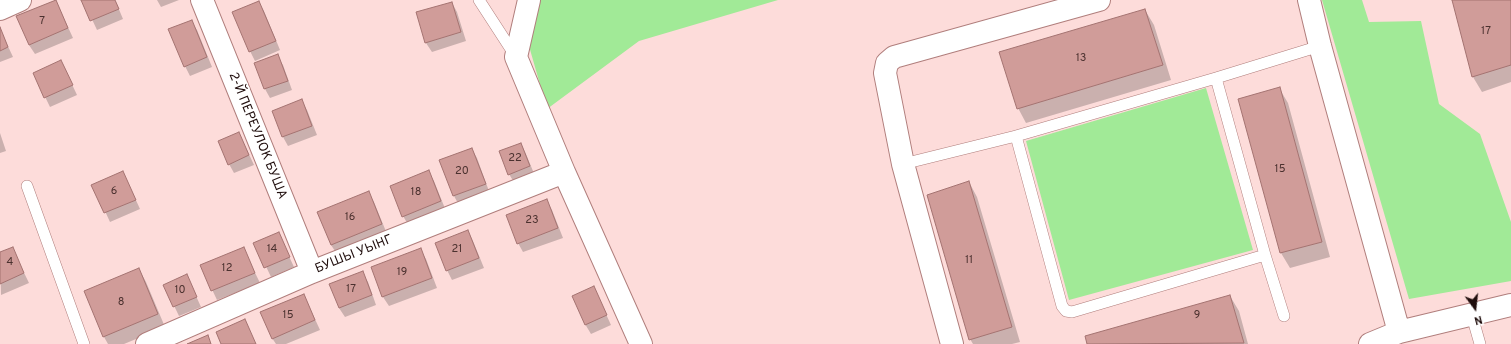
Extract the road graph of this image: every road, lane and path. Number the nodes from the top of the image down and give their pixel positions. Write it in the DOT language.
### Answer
graph roads {
  1 [pos="20,0"];
  2 [pos="202,0"];
  3 [pos="479,0"];
  4 [pos="529,0"];
  5 [pos="1099,0"];
  6 [pos="1309,0"];
  7 [pos="0,9"];
  8 [pos="1320,46"];
  9 [pos="516,57"];
  10 [pos="1216,78"];
  11 [pos="1016,136"];
  12 [pos="903,164"];
  13 [pos="564,172"];
  14 [pos="27,186"];
  15 [pos="1265,255"];
  16 [pos="312,272"];
  17 [pos="1511,305"];
  18 [pos="1284,316"];
  19 [pos="1472,316"];
  20 [pos="1399,338"];
  21 [pos="84,344"];
  22 [pos="147,344"];
  23 [pos="641,344"];
  24 [pos="952,344"];
  25 [pos="1370,344"];
  26 [pos="1480,344"];
  1 -- 7 [label="street"];
  2 -- 16 [label="street, 2-Й ПЕРЕУЛОК БУША"];
  3 -- 9 [label="lane"];
  4 -- 9 [label="street"];
  5 -- 12 [label="street"];
  6 -- 8 [label="street"];
  8 -- 10 [label="lane"];
  8 -- 20 [label="street"];
  9 -- 13 [label="street"];
  10 -- 11 [label="lane"];
  10 -- 15 [label="lane"];
  11 -- 12 [label="lane"];
  11 -- 15 [label="lane"];
  12 -- 24 [label="street"];
  13 -- 16 [label="street, БУШЫ УЫНГ"];
  13 -- 23 [label="street"];
  14 -- 21 [label="lane"];
  15 -- 18 [label="lane"];
  16 -- 22 [label="street, БУШЫ УЫНГ"];
  17 -- 19 [label="street"];
  19 -- 20 [label="street"];
  19 -- 26 [label="lane"];
  20 -- 25 [label="street"];
}
